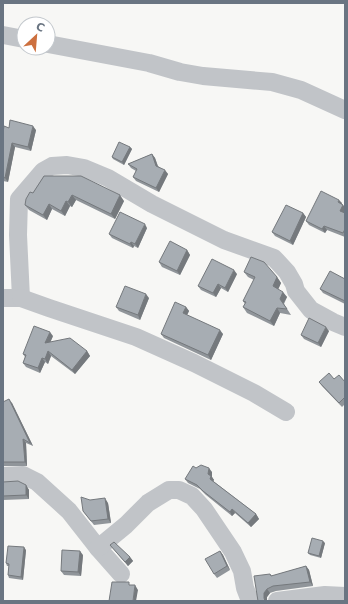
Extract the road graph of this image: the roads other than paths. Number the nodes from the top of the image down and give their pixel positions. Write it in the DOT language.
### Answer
graph roads {
  1 [pos="3,35"];
  2 [pos="16,37"];
  3 [pos="56,46"];
  4 [pos="345,110"];
  5 [pos="11,200"];
  6 [pos="3,298"];
  7 [pos="21,298"];
  8 [pos="345,327"];
  9 [pos="286,412"];
  10 [pos="3,476"];
  11 [pos="98,548"];
  12 [pos="121,574"];
  13 [pos="345,596"];
  14 [pos="250,601"];
  15 [pos="277,601"];
  1 -- 2 [label="street"];
  3 -- 4 [label="street"];
  5 -- 7 [label="street"];
  5 -- 8 [label="street"];
  6 -- 7 [label="street"];
  7 -- 9 [label="street"];
  10 -- 11 [label="street"];
  11 -- 12 [label="street"];
  11 -- 14 [label="street"];
  13 -- 15 [label="street"];
}
